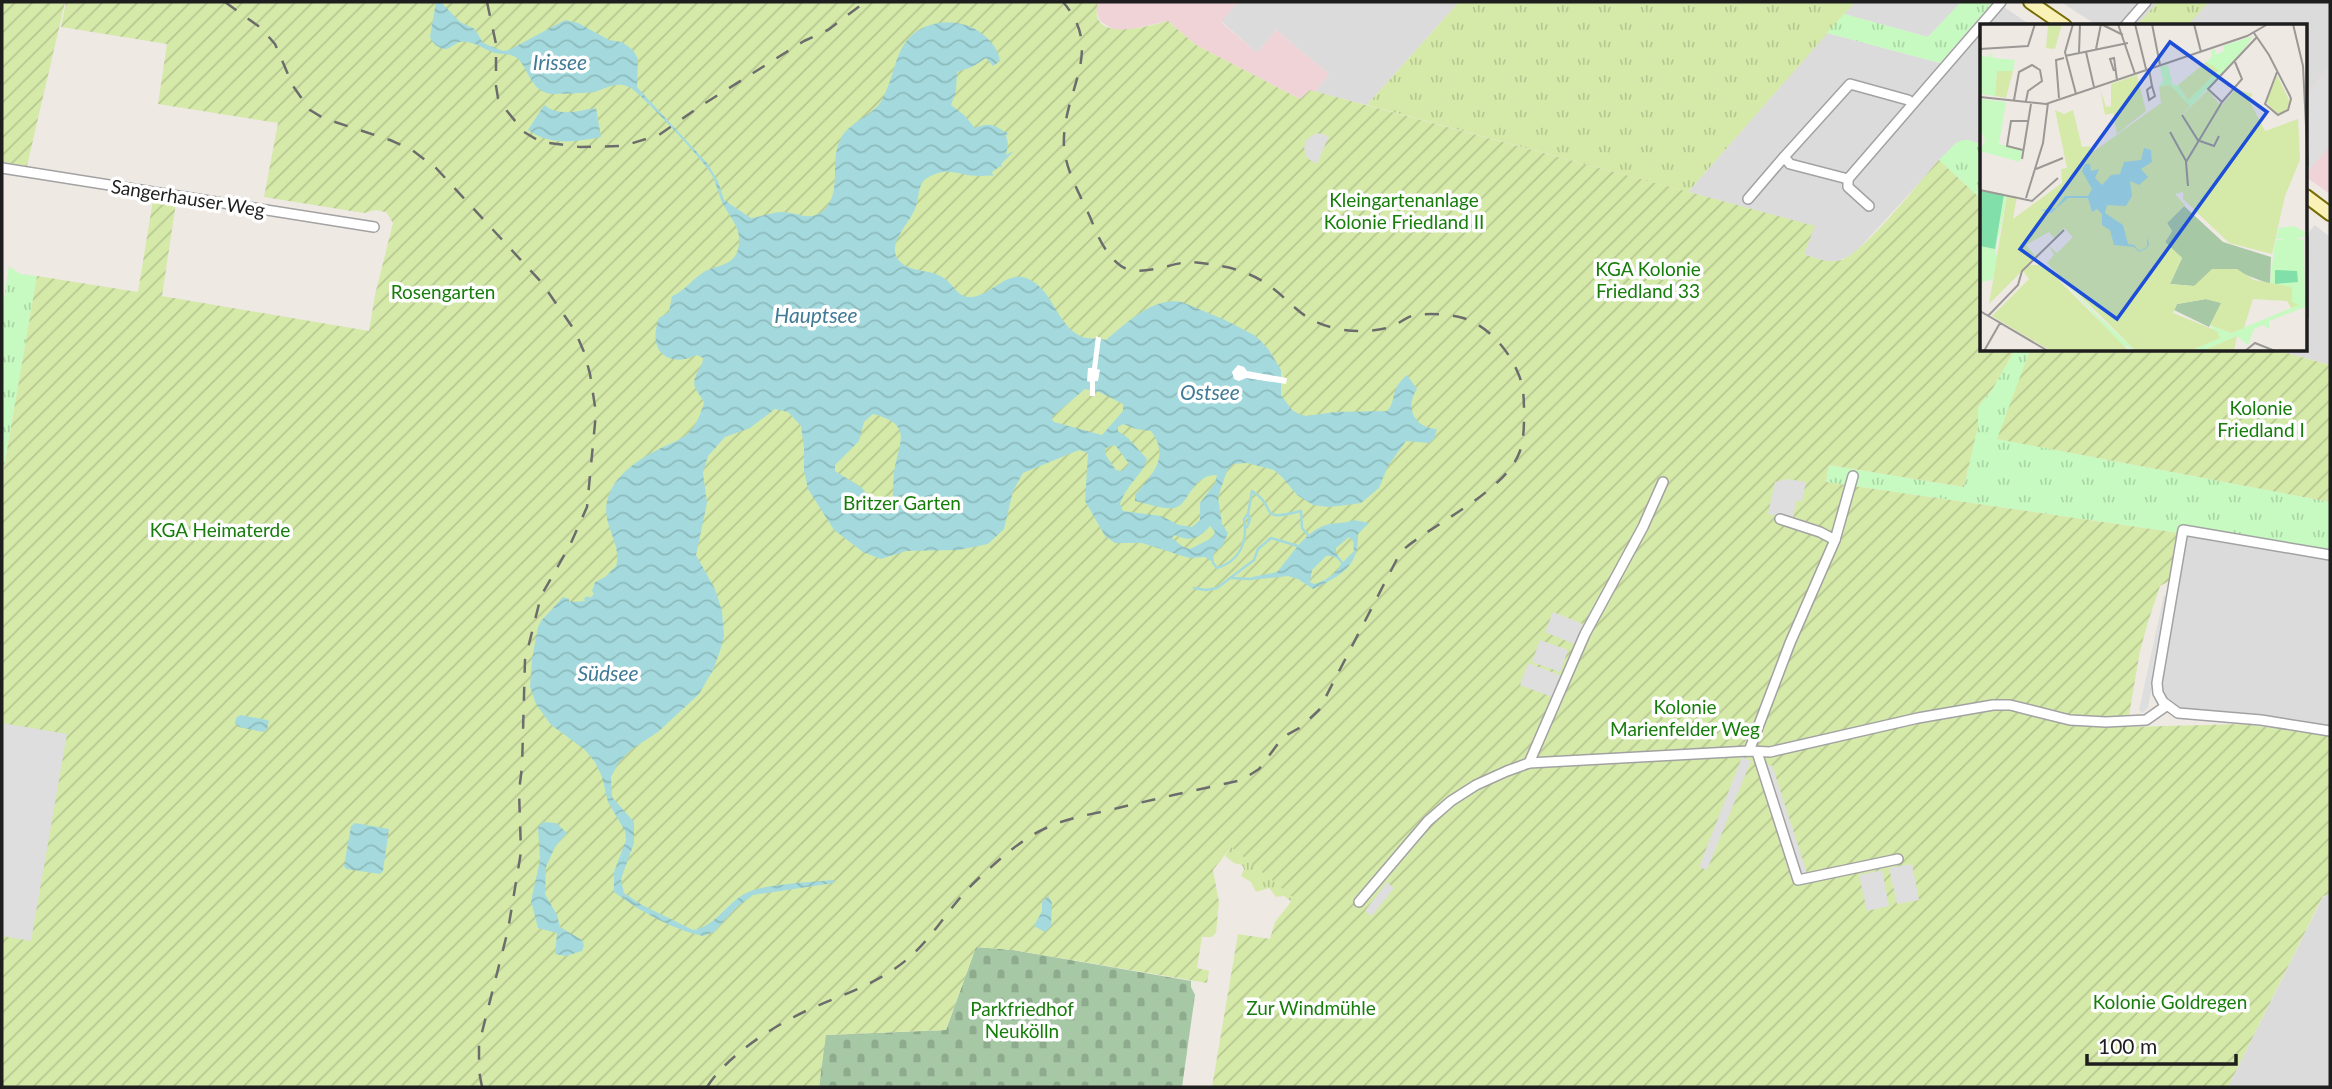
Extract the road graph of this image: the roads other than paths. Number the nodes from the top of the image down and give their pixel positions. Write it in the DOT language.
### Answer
graph roads {
  1 [pos="2001,2"];
  2 [pos="2030,2"];
  3 [pos="2146,2"];
  4 [pos="1982,24"];
  5 [pos="2061,24"];
  6 [pos="2126,24"];
  7 [pos="1980,26"];
  8 [pos="1913,104"];
  9 [pos="1784,158"];
  10 [pos="2,168"];
  11 [pos="1848,179"];
  12 [pos="2308,198"];
  13 [pos="1748,199"];
  14 [pos="1869,205"];
  15 [pos="2330,214"];
  16 [pos="374,227"];
  17 [pos="1853,476"];
  18 [pos="1663,482"];
  19 [pos="1780,519"];
  20 [pos="1835,540"];
  21 [pos="2330,555"];
  22 [pos="2166,706"];
  23 [pos="2330,730"];
  24 [pos="1753,752"];
  25 [pos="1529,763"];
  26 [pos="1898,859"];
  27 [pos="1360,902"];
  1 -- 4 [label="street"];
  2 -- 5 [label="main road"];
  3 -- 6 [label="street"];
  7 -- 8 [label="street"];
  8 -- 9 [label="street"];
  8 -- 11 [label="street"];
  9 -- 11 [label="street"];
  9 -- 13 [label="street"];
  10 -- 16 [label="street, Sangerhauser Weg"];
  11 -- 14 [label="street"];
  12 -- 15 [label="main road"];
  17 -- 20 [label="street"];
  18 -- 25 [label="street"];
  19 -- 20 [label="street"];
  20 -- 24 [label="street"];
  21 -- 22 [label="street"];
  22 -- 23 [label="street"];
  22 -- 24 [label="street"];
  24 -- 25 [label="street"];
  24 -- 26 [label="street"];
  25 -- 27 [label="street"];
}
